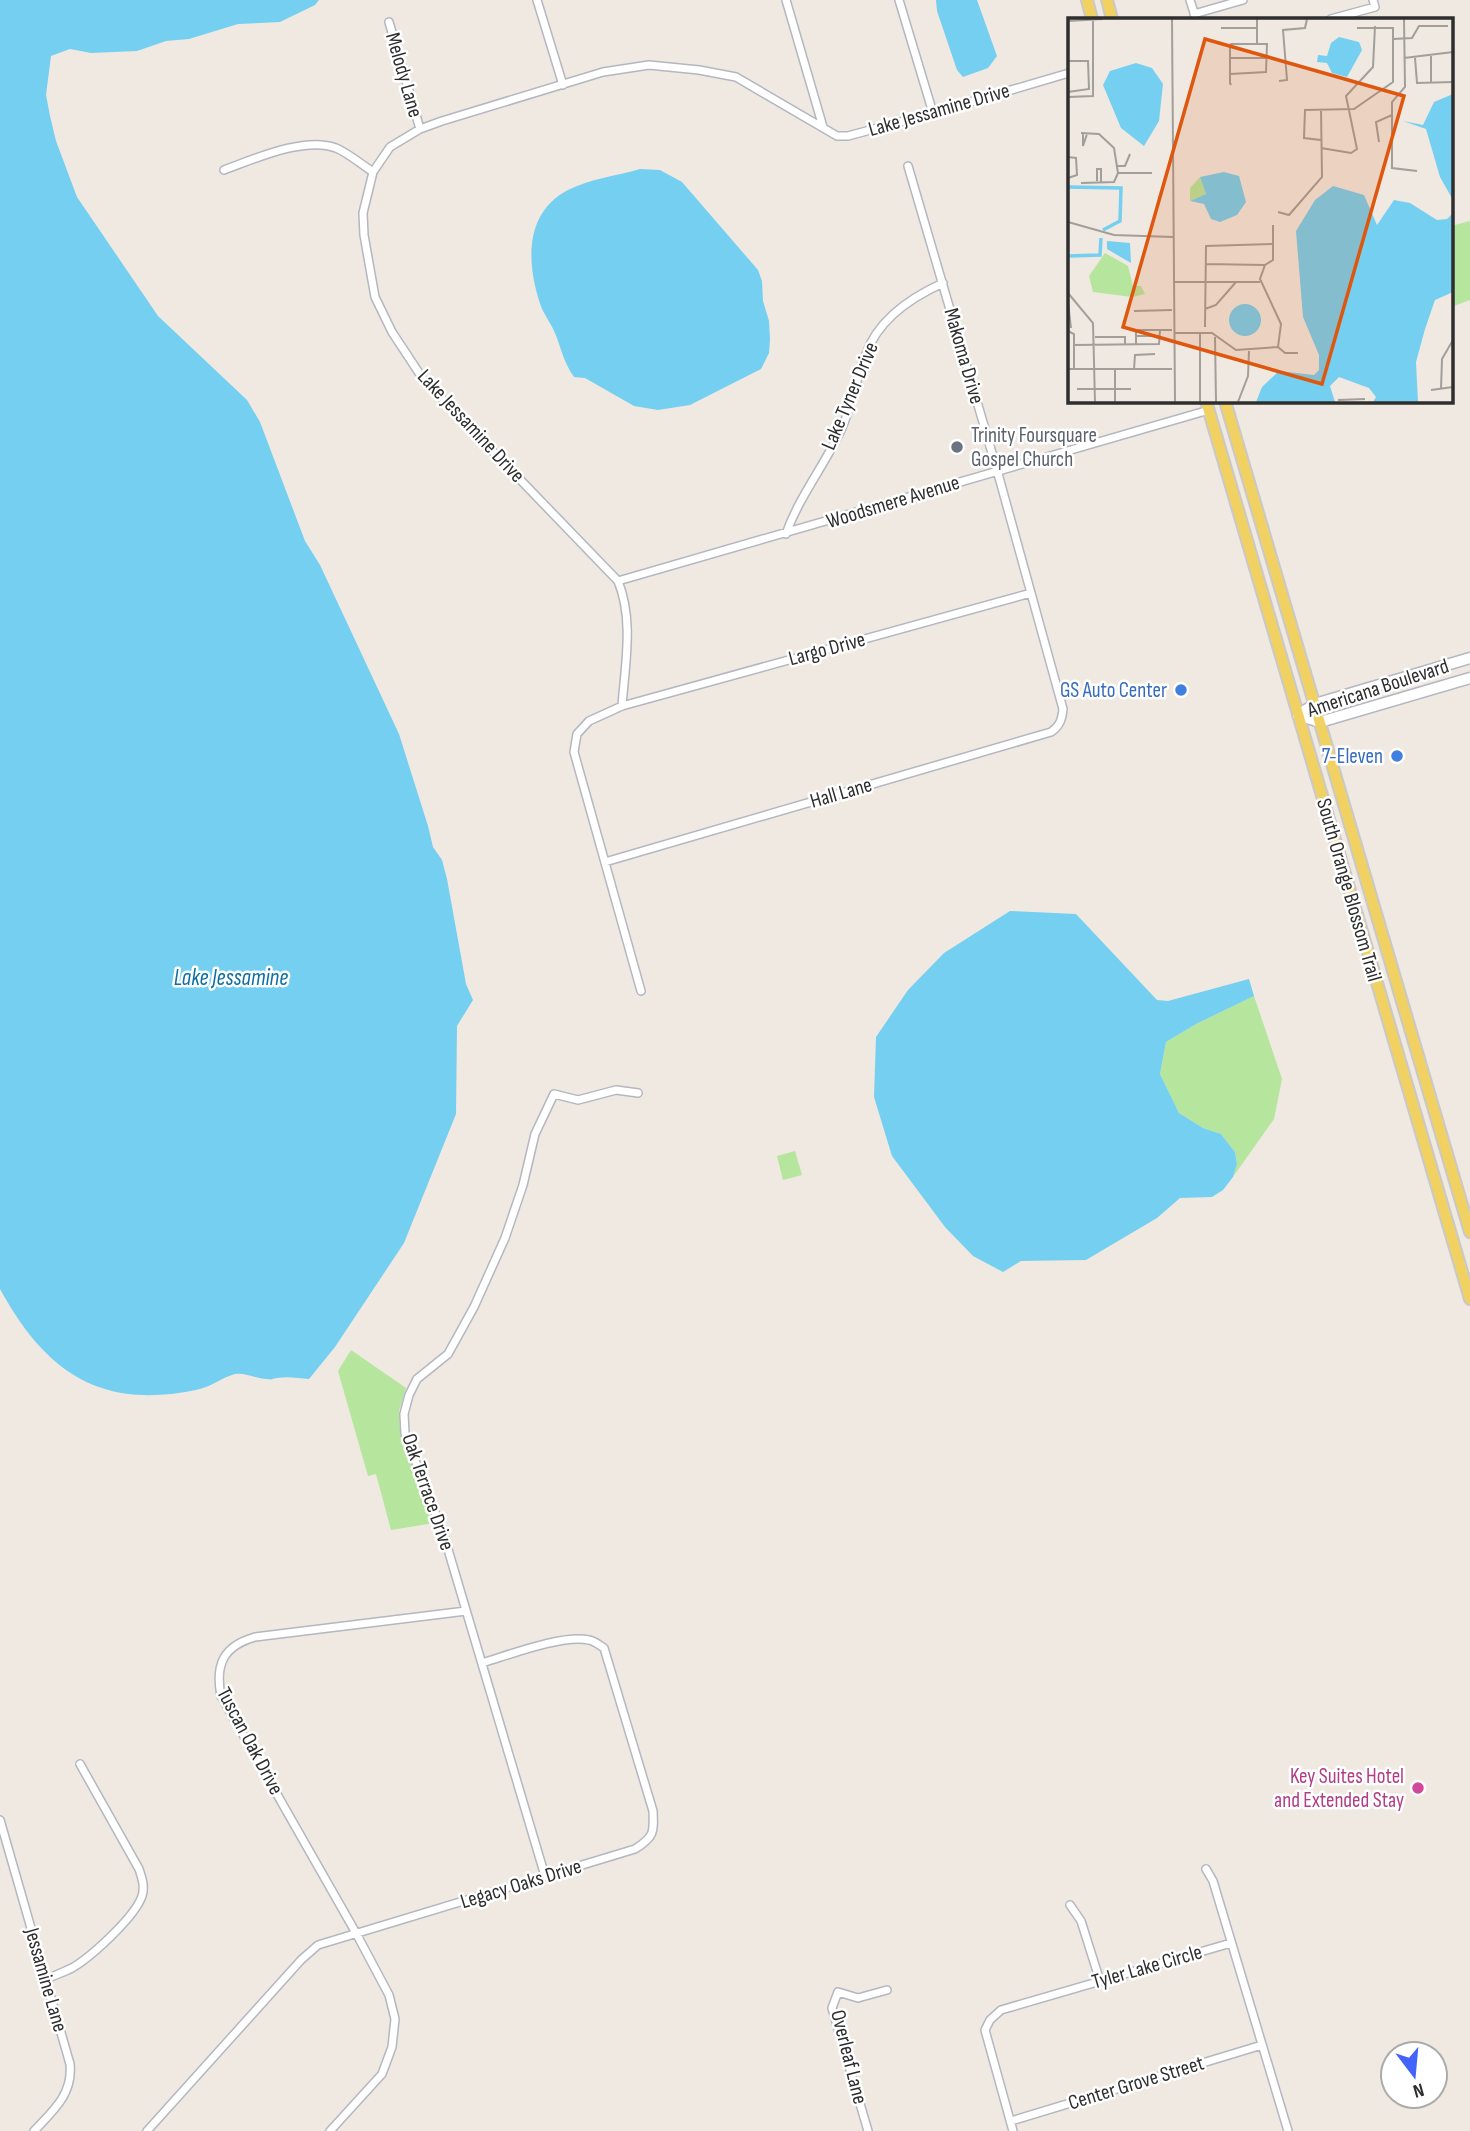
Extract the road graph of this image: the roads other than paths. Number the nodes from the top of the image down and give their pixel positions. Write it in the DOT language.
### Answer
graph roads {
  1 [pos="537,0"];
  2 [pos="786,0"];
  3 [pos="900,0"];
  4 [pos="1087,0"];
  5 [pos="1107,0"];
  6 [pos="1190,0"];
  7 [pos="1243,0"];
  8 [pos="1374,3"];
  9 [pos="1195,17"];
  10 [pos="1092,18"];
  11 [pos="1112,18"];
  12 [pos="1334,18"];
  13 [pos="389,22"];
  14 [pos="1068,73"];
  15 [pos="563,85"];
  16 [pos="933,113"];
  17 [pos="823,128"];
  18 [pos="420,129"];
  19 [pos="908,166"];
  20 [pos="224,170"];
  21 [pos="373,172"];
  22 [pos="943,283"];
  23 [pos="1225,402"];
  24 [pos="1207,405"];
  25 [pos="997,470"];
  26 [pos="786,534"];
  27 [pos="618,581"];
  28 [pos="1031,593"];
  29 [pos="1470,658"];
  30 [pos="1470,678"];
  31 [pos="1315,704"];
  32 [pos="622,706"];
  33 [pos="1063,709"];
  34 [pos="1298,715"];
  35 [pos="1320,722"];
  36 [pos="605,862"];
  37 [pos="641,991"];
  38 [pos="638,1093"];
  39 [pos="1419,1124"];
  40 [pos="1446,1152"];
  41 [pos="1470,1232"];
  42 [pos="1470,1299"];
  43 [pos="466,1611"];
  44 [pos="482,1663"];
  45 [pos="80,1765"];
  46 [pos="0,1820"];
  47 [pos="1206,1869"];
  48 [pos="545,1876"];
  49 [pos="1070,1905"];
  50 [pos="356,1933"];
  51 [pos="1231,1942"];
  52 [pos="47,1979"];
  53 [pos="1100,1982"];
  54 [pos="887,1990"];
  55 [pos="1262,2045"];
  56 [pos="1011,2121"];
  57 [pos="34,2131"];
  58 [pos="147,2131"];
  59 [pos="330,2131"];
  60 [pos="869,2131"];
  61 [pos="1013,2131"];
  62 [pos="1288,2131"];
  1 -- 15 [label="street"];
  2 -- 17 [label="street"];
  3 -- 16 [label="street"];
  4 -- 10 [label="main road"];
  5 -- 11 [label="main road"];
  6 -- 9 [label="street"];
  7 -- 9 [label="street"];
  8 -- 12 [label="street"];
  13 -- 18 [label="street, Melody Lane"];
  14 -- 16 [label="street, Lake Jessamine Drive"];
  15 -- 17 [label="street, Lake Jessamine Drive"];
  15 -- 18 [label="street, Lake Jessamine Drive"];
  16 -- 17 [label="street, Lake Jessamine Drive"];
  18 -- 21 [label="street, Lake Jessamine Drive"];
  19 -- 22 [label="street, Makoma Drive"];
  20 -- 21 [label="street"];
  21 -- 27 [label="street, Lake Jessamine Drive"];
  22 -- 25 [label="street, Makoma Drive"];
  22 -- 26 [label="street, Lake Tyner Drive"];
  23 -- 31 [label="main road, South Orange Blossom Trail"];
  24 -- 25 [label="street, Woodsmere Avenue"];
  24 -- 34 [label="main road, South Orange Blossom Trail"];
  25 -- 26 [label="street, Woodsmere Avenue"];
  25 -- 28 [label="street, Makoma Drive"];
  26 -- 27 [label="street, Woodsmere Avenue"];
  27 -- 32 [label="street, Lake Jessamine Drive"];
  28 -- 32 [label="street, Largo Drive"];
  28 -- 33 [label="street, Makoma Drive"];
  29 -- 31 [label="main road, Americana Boulevard"];
  30 -- 35 [label="main road, Americana Boulevard"];
  31 -- 34 [label="main road, Americana Boulevard"];
  31 -- 35 [label="main road, South Orange Blossom Trail"];
  32 -- 36 [label="street"];
  33 -- 36 [label="street, Hall Lane"];
  34 -- 35 [label="main road, Americana Boulevard"];
  34 -- 39 [label="main road, South Orange Blossom Trail"];
  35 -- 40 [label="main road, South Orange Blossom Trail"];
  36 -- 37 [label="street"];
  38 -- 43 [label="street, Oak Terrace Drive"];
  39 -- 40 [label="main road"];
  39 -- 42 [label="main road, South Orange Blossom Trail"];
  40 -- 41 [label="main road, South Orange Blossom Trail"];
  43 -- 44 [label="street, Oak Terrace Drive"];
  43 -- 50 [label="street, Tuscan Oak Drive"];
  44 -- 48 [label="street, Oak Terrace Drive"];
  44 -- 48 [label="street, Legacy Oaks Drive"];
  45 -- 52 [label="street"];
  46 -- 52 [label="street, Jessamine Lane"];
  47 -- 51 [label="street"];
  48 -- 50 [label="street, Legacy Oaks Drive"];
  49 -- 53 [label="street"];
  50 -- 58 [label="street, Legacy Oaks Drive"];
  50 -- 59 [label="street, Tuscan Oak Drive"];
  51 -- 53 [label="street, Tyler Lake Circle"];
  51 -- 55 [label="street, Tyler Lake Circle"];
  52 -- 57 [label="street, Jessamine Lane"];
  53 -- 56 [label="street, Tyler Lake Circle"];
  54 -- 60 [label="street, Overleaf Lane"];
  55 -- 56 [label="street, Center Grove Street"];
  55 -- 62 [label="street, Tyler Lake Circle"];
  56 -- 61 [label="street, Tyler Lake Circle"];
}
